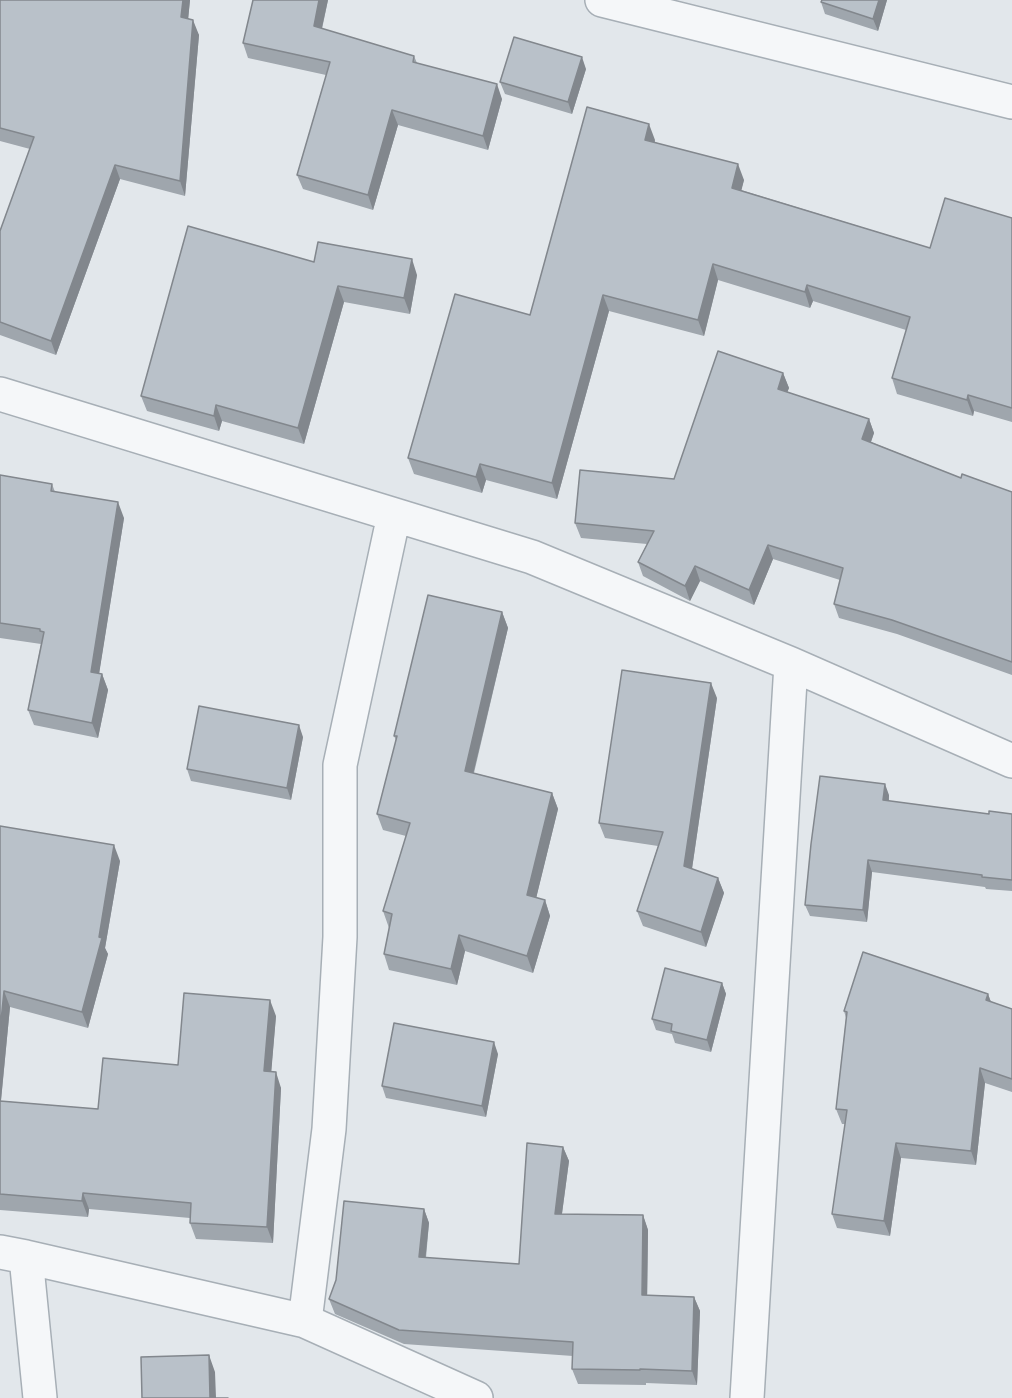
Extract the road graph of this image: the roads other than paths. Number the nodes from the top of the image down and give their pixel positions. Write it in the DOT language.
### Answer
graph roads {
  1 [pos="602,0"];
  2 [pos="1012,102"];
  3 [pos="0,394"];
  4 [pos="394,515"];
  5 [pos="791,664"];
  6 [pos="1012,761"];
  7 [pos="13,1254"];
  8 [pos="305,1321"];
  9 [pos="40,1398"];
  10 [pos="476,1398"];
  11 [pos="747,1398"];
  1 -- 2 [label="street"];
  3 -- 4 [label="street"];
  4 -- 5 [label="street"];
  4 -- 8 [label="street"];
  5 -- 6 [label="street"];
  5 -- 11 [label="street"];
  7 -- 8 [label="street"];
  7 -- 9 [label="street"];
  8 -- 10 [label="street"];
}
